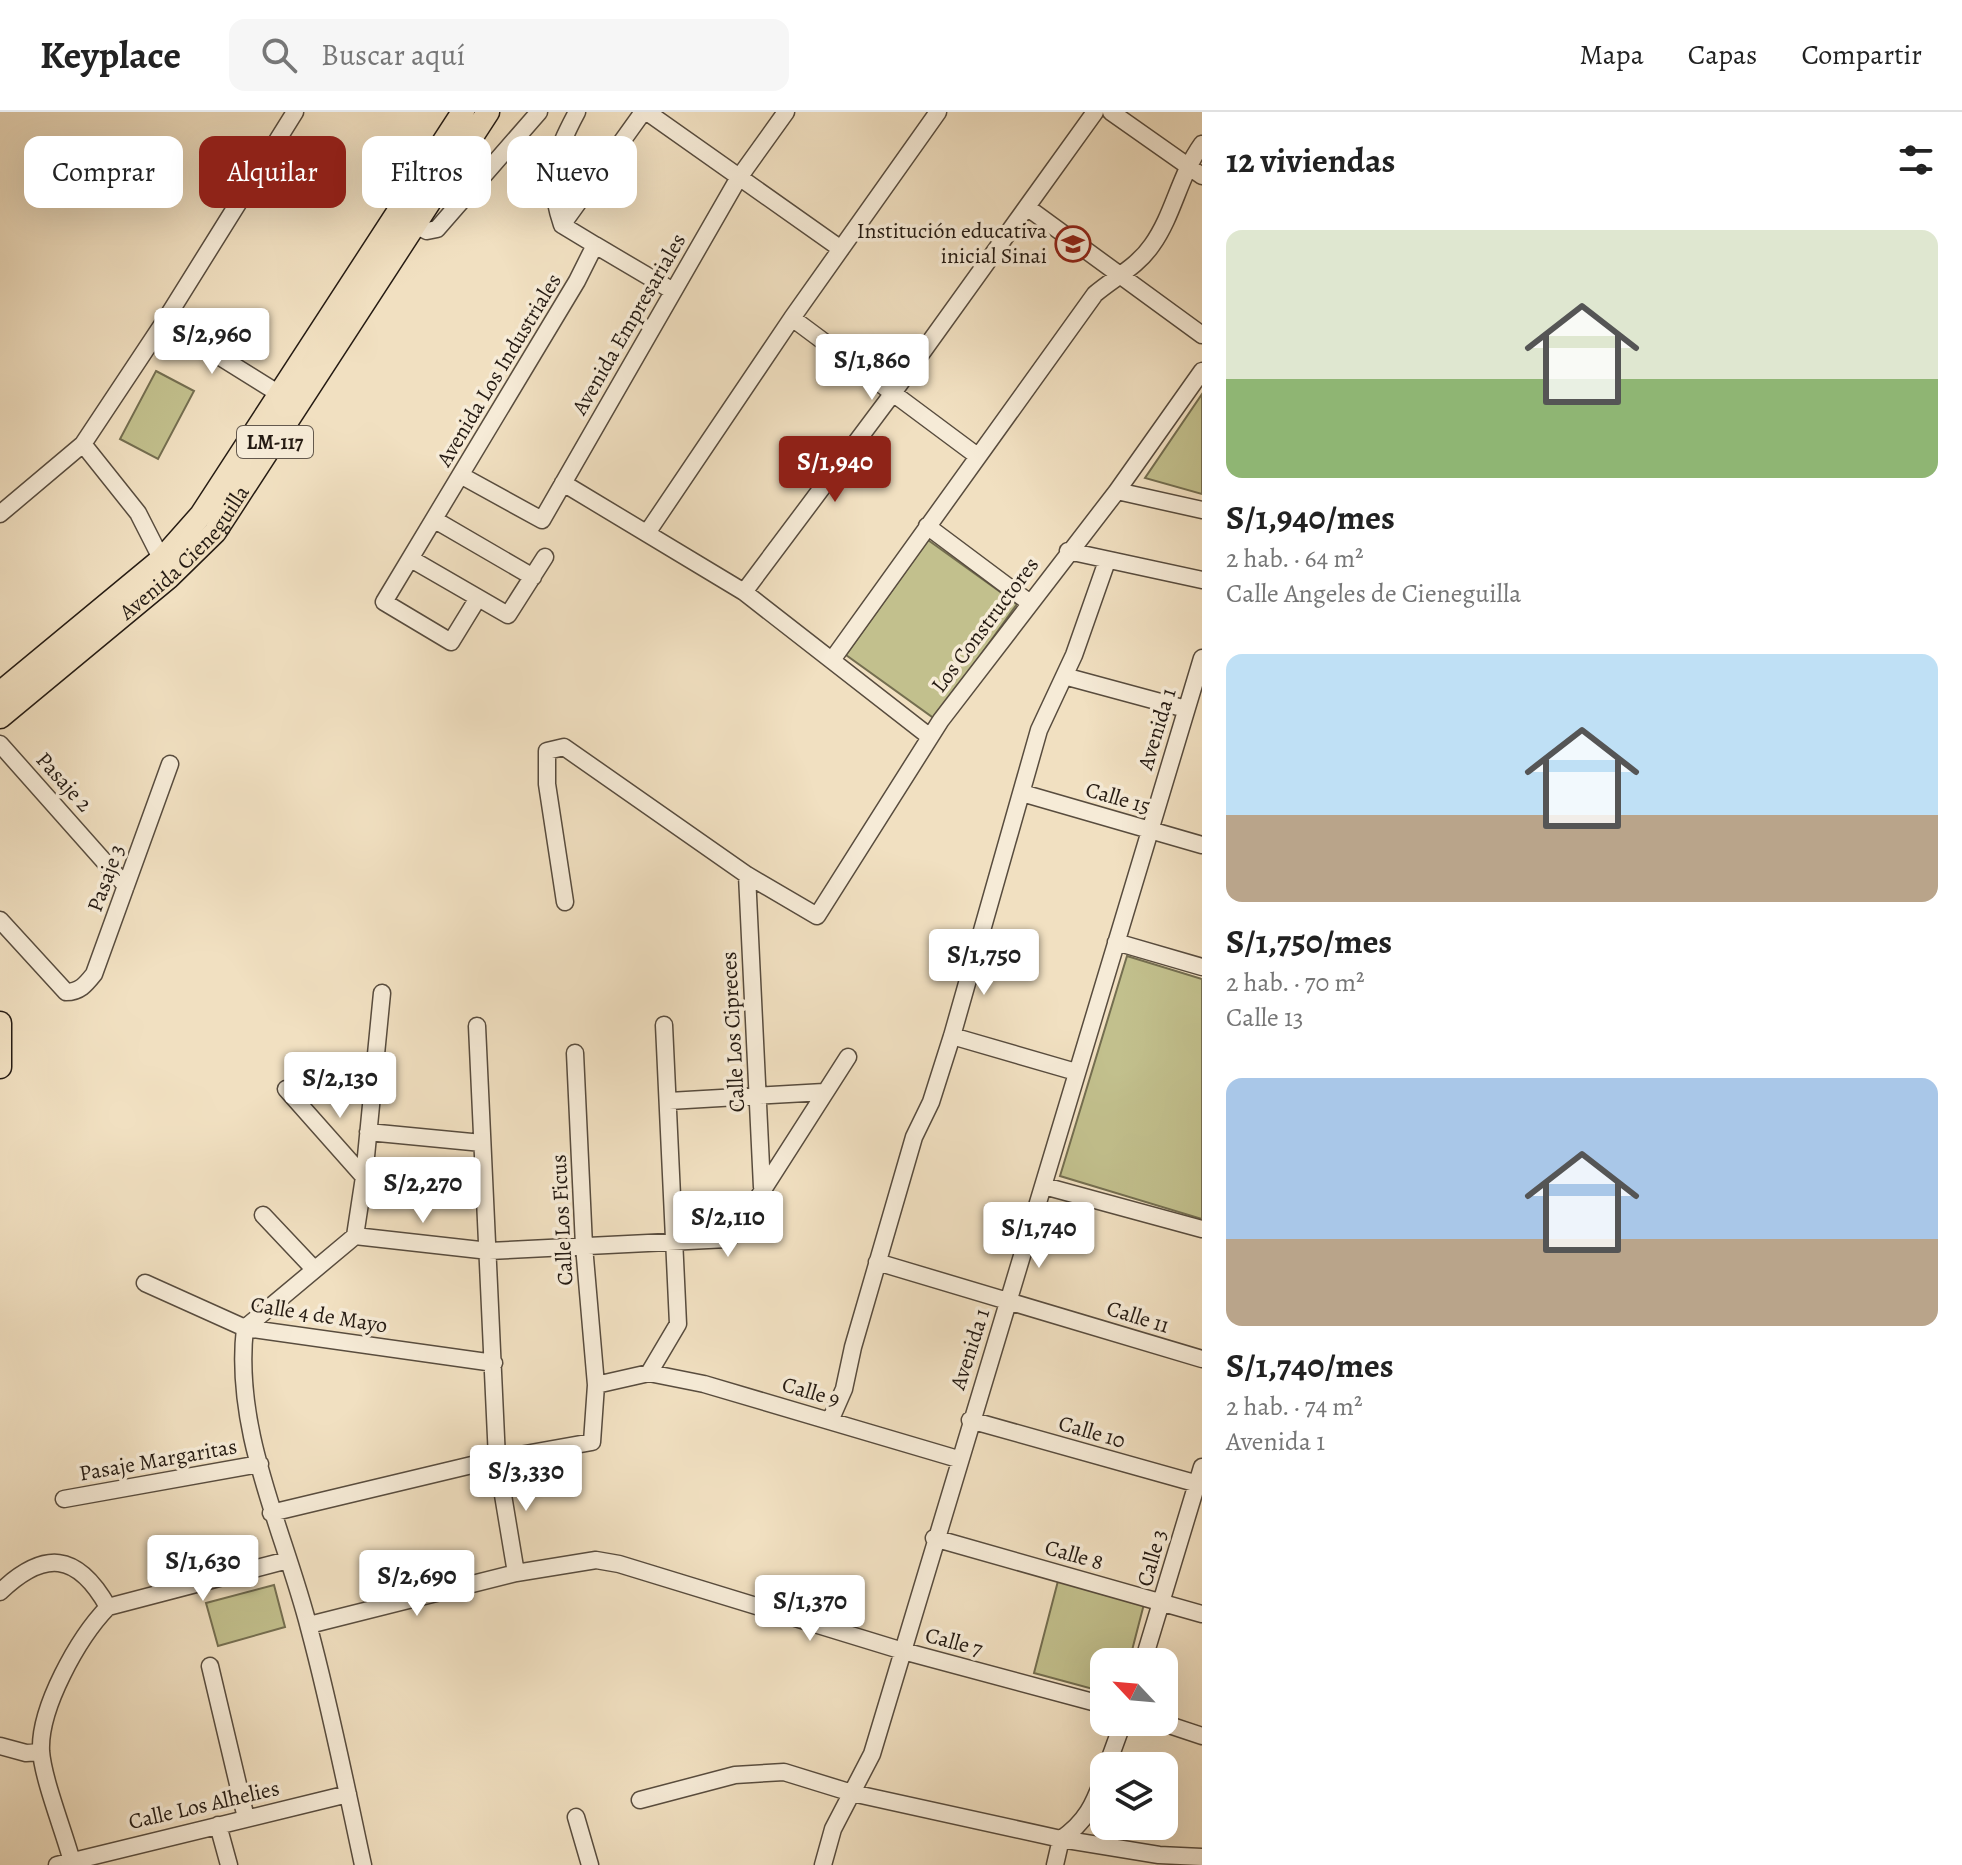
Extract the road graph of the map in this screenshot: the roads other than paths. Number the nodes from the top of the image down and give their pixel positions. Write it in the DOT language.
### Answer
graph roads {
  1 [pos="295,112"];
  2 [pos="463,112"];
  3 [pos="488,112"];
  4 [pos="539,112"];
  5 [pos="577,112"];
  6 [pos="645,112"];
  7 [pos="786,112"];
  8 [pos="938,112"];
  9 [pos="1095,112"];
  10 [pos="1111,112"];
  11 [pos="1202,144"];
  12 [pos="1187,165"];
  13 [pos="1202,176"];
  14 [pos="738,179"];
  15 [pos="1028,208"];
  16 [pos="415,225"];
  17 [pos="562,225"];
  18 [pos="595,245"];
  19 [pos="841,249"];
  20 [pos="1119,275"];
  21 [pos="673,291"];
  22 [pos="792,318"];
  23 [pos="164,322"];
  24 [pos="1202,335"];
  25 [pos="1202,371"];
  26 [pos="893,393"];
  27 [pos="281,395"];
  28 [pos="83,444"];
  29 [pos="976,455"];
  30 [pos="462,476"];
  31 [pos="563,483"];
  32 [pos="1117,491"];
  33 [pos="1202,510"];
  34 [pos="0,514"];
  35 [pos="435,520"];
  36 [pos="927,526"];
  37 [pos="647,533"];
  38 [pos="1068,551"];
  39 [pos="545,557"];
  40 [pos="411,559"];
  41 [pos="1107,561"];
  42 [pos="166,568"];
  43 [pos="533,577"];
  44 [pos="1202,580"];
  45 [pos="744,592"];
  46 [pos="478,598"];
  47 [pos="1030,603"];
  48 [pos="1202,658"];
  49 [pos="832,660"];
  50 [pos="1064,676"];
  51 [pos="0,693"];
  52 [pos="1186,709"];
  53 [pos="0,717"];
  54 [pos="930,737"];
  55 [pos="0,744"];
  56 [pos="170,764"];
  57 [pos="1022,793"];
  58 [pos="1150,830"];
  59 [pos="1202,845"];
  60 [pos="747,875"];
  61 [pos="126,886"];
  62 [pos="565,902"];
  63 [pos="0,920"];
  64 [pos="1116,942"];
  65 [pos="1202,967"];
  66 [pos="382,993"];
  67 [pos="0,1023"];
  68 [pos="664,1025"];
  69 [pos="477,1026"];
  70 [pos="952,1036"];
  71 [pos="575,1053"];
  72 [pos="848,1057"];
  73 [pos="0,1067"];
  74 [pos="1076,1072"];
  75 [pos="286,1089"];
  76 [pos="824,1092"];
  77 [pos="758,1098"];
  78 [pos="669,1101"];
  79 [pos="368,1132"];
  80 [pos="482,1143"];
  81 [pos="364,1177"];
  82 [pos="1044,1186"];
  83 [pos="762,1187"];
  84 [pos="263,1215"];
  85 [pos="1202,1229"];
  86 [pos="355,1236"];
  87 [pos="675,1241"];
  88 [pos="584,1246"];
  89 [pos="489,1251"];
  90 [pos="877,1262"];
  91 [pos="314,1269"];
  92 [pos="145,1283"];
  93 [pos="1008,1302"];
  94 [pos="245,1328"];
  95 [pos="1202,1359"];
  96 [pos="494,1363"];
  97 [pos="649,1373"];
  98 [pos="596,1385"];
  99 [pos="970,1420"];
  100 [pos="830,1421"];
  101 [pos="497,1459"];
  102 [pos="958,1459"];
  103 [pos="260,1464"];
  104 [pos="1202,1467"];
  105 [pos="1200,1485"];
  106 [pos="64,1499"];
  107 [pos="271,1513"];
  108 [pos="934,1538"];
  109 [pos="288,1560"];
  110 [pos="516,1573"];
  111 [pos="0,1592"];
  112 [pos="1162,1603"];
  113 [pos="108,1607"];
  114 [pos="1202,1614"];
  115 [pos="309,1625"];
  116 [pos="1148,1648"];
  117 [pos="903,1651"];
  118 [pos="210,1666"];
  119 [pos="1090,1701"];
  120 [pos="1178,1728"];
  121 [pos="1202,1736"];
  122 [pos="0,1746"];
  123 [pos="41,1752"];
  124 [pos="852,1793"];
  125 [pos="348,1794"];
  126 [pos="640,1800"];
  127 [pos="1090,1813"];
  128 [pos="576,1817"];
  129 [pos="246,1818"];
  130 [pos="218,1825"];
  131 [pos="1061,1839"];
  132 [pos="1126,1850"];
  133 [pos="1202,1857"];
  134 [pos="67,1863"];
  135 [pos="229,1865"];
  136 [pos="363,1865"];
  137 [pos="590,1865"];
  138 [pos="823,1865"];
  139 [pos="1055,1865"];
  140 [pos="1159,1865"];
  1 -- 23 [label="street"];
  2 -- 27 [label="main road, Avenida Cieneguilla / LM-117"];
  3 -- 16 [label="main road, Avenida Cieneguilla / LM-117"];
  4 -- 16 [label="street"];
  5 -- 17 [label="street"];
  6 -- 14 [label="street"];
  6 -- 17 [label="street"];
  7 -- 14 [label="street, Avenida Empresariales"];
  8 -- 19 [label="street"];
  9 -- 15 [label="street"];
  10 -- 12 [label="street"];
  11 -- 12 [label="street"];
  12 -- 13 [label="street"];
  12 -- 20 [label="street"];
  14 -- 19 [label="street"];
  14 -- 21 [label="street, Avenida Empresariales"];
  15 -- 20 [label="street"];
  15 -- 26 [label="street"];
  16 -- 42 [label="main road, Avenida Cieneguilla / LM-117"];
  17 -- 18 [label="street"];
  18 -- 21 [label="street"];
  18 -- 30 [label="street, Avenida Los Industriales"];
  19 -- 22 [label="street"];
  20 -- 24 [label="street"];
  20 -- 29 [label="street"];
  21 -- 31 [label="street, Avenida Empresariales"];
  22 -- 26 [label="street"];
  22 -- 37 [label="street"];
  23 -- 27 [label="street"];
  23 -- 28 [label="street"];
  25 -- 32 [label="street, Los Constructores"];
  26 -- 29 [label="street"];
  26 -- 45 [label="street"];
  27 -- 42 [label="main road, Avenida Cieneguilla / LM-117"];
  28 -- 34 [label="street"];
  28 -- 42 [label="street"];
  29 -- 36 [label="street"];
  30 -- 31 [label="street, Avenida Empresariales"];
  30 -- 35 [label="street, Avenida Los Industriales"];
  31 -- 37 [label="street"];
  32 -- 33 [label="street"];
  32 -- 38 [label="street, Los Constructores"];
  35 -- 40 [label="street, Avenida Los Industriales"];
  35 -- 43 [label="street"];
  36 -- 47 [label="street"];
  36 -- 49 [label="street"];
  37 -- 45 [label="street"];
  38 -- 41 [label="street"];
  38 -- 47 [label="street, Los Constructores"];
  39 -- 43 [label="street"];
  40 -- 46 [label="street"];
  40 -- 46 [label="street, Avenida Los Industriales"];
  41 -- 44 [label="street"];
  41 -- 50 [label="street"];
  42 -- 51 [label="main road, Avenida Cieneguilla / LM-117"];
  42 -- 53 [label="main road, Avenida Cieneguilla / LM-117"];
  43 -- 46 [label="street"];
  45 -- 49 [label="street"];
  47 -- 54 [label="street, Los Constructores"];
  48 -- 52 [label="street, Avenida 1"];
  49 -- 54 [label="street"];
  50 -- 52 [label="street"];
  50 -- 57 [label="street"];
  52 -- 58 [label="street, Avenida 1"];
  54 -- 60 [label="street, Los Constructores"];
  55 -- 61 [label="street, Pasaje 2"];
  56 -- 61 [label="street, Pasaje 3"];
  57 -- 58 [label="street, Calle 15"];
  57 -- 70 [label="street"];
  58 -- 59 [label="street, Calle 15"];
  58 -- 64 [label="street, Avenida 1"];
  60 -- 62 [label="street"];
  60 -- 77 [label="street, Calle Los Cipreces"];
  61 -- 63 [label="street, Pasaje 3"];
  64 -- 65 [label="street"];
  64 -- 74 [label="street, Avenida 1"];
  66 -- 79 [label="street"];
  67 -- 73 [label="main road"];
  68 -- 78 [label="street"];
  69 -- 80 [label="street"];
  70 -- 74 [label="street"];
  70 -- 90 [label="street"];
  71 -- 88 [label="street, Calle Los Ficus"];
  72 -- 76 [label="street"];
  74 -- 82 [label="street, Avenida 1"];
  75 -- 81 [label="street"];
  76 -- 77 [label="street"];
  76 -- 83 [label="street"];
  77 -- 78 [label="street"];
  77 -- 83 [label="street, Calle Los Cipreces"];
  78 -- 87 [label="street"];
  79 -- 80 [label="street"];
  79 -- 81 [label="street"];
  80 -- 89 [label="street"];
  81 -- 86 [label="street"];
  82 -- 85 [label="street"];
  82 -- 93 [label="street, Avenida 1"];
  83 -- 87 [label="street"];
  84 -- 91 [label="street"];
  86 -- 89 [label="street"];
  86 -- 91 [label="street"];
  87 -- 88 [label="street"];
  87 -- 97 [label="street"];
  88 -- 89 [label="street"];
  88 -- 98 [label="street, Calle Los Ficus"];
  89 -- 96 [label="street"];
  90 -- 93 [label="street, Calle 11"];
  90 -- 100 [label="street"];
  91 -- 94 [label="street"];
  92 -- 94 [label="street, Calle 4 de Mayo"];
  93 -- 95 [label="street, Calle 11"];
  93 -- 99 [label="street, Avenida 1"];
  94 -- 96 [label="street, Calle 4 de Mayo"];
  94 -- 103 [label="street"];
  96 -- 101 [label="street"];
  97 -- 98 [label="street"];
  97 -- 100 [label="street, Calle 9"];
  98 -- 101 [label="street, Calle Los Ficus"];
  99 -- 102 [label="street, Avenida 1"];
  99 -- 105 [label="street, Calle 10"];
  100 -- 102 [label="street, Calle 9"];
  101 -- 107 [label="street"];
  101 -- 110 [label="street"];
  102 -- 108 [label="street, Avenida 1"];
  103 -- 106 [label="street, Pasaje Margaritas"];
  103 -- 107 [label="street"];
  104 -- 105 [label="street, Calle 3"];
  105 -- 112 [label="street, Calle 3"];
  107 -- 109 [label="street"];
  108 -- 112 [label="street, Calle 8"];
  108 -- 117 [label="street, Avenida 1"];
  109 -- 113 [label="street"];
  109 -- 115 [label="street"];
  110 -- 115 [label="street, Calle 7"];
  110 -- 117 [label="street, Calle 7"];
  111 -- 113 [label="street"];
  112 -- 114 [label="street, Calle 8"];
  112 -- 116 [label="street, Calle 3"];
  113 -- 123 [label="street"];
  115 -- 125 [label="street"];
  117 -- 119 [label="street, Calle 7"];
  117 -- 124 [label="street, Avenida 1"];
  118 -- 129 [label="street"];
  120 -- 121 [label="street"];
  122 -- 123 [label="street"];
  123 -- 134 [label="street"];
  124 -- 126 [label="street"];
  124 -- 131 [label="street"];
  124 -- 138 [label="street, Avenida 1"];
  125 -- 129 [label="street, Calle Los Alhelies"];
  125 -- 136 [label="street"];
  127 -- 131 [label="street"];
  128 -- 137 [label="street"];
  129 -- 130 [label="street, Calle Los Alhelies"];
  130 -- 134 [label="street, Calle Los Alhelies"];
  130 -- 135 [label="street"];
  131 -- 132 [label="street"];
  131 -- 139 [label="street"];
  132 -- 133 [label="street"];
  132 -- 140 [label="street"];
}
